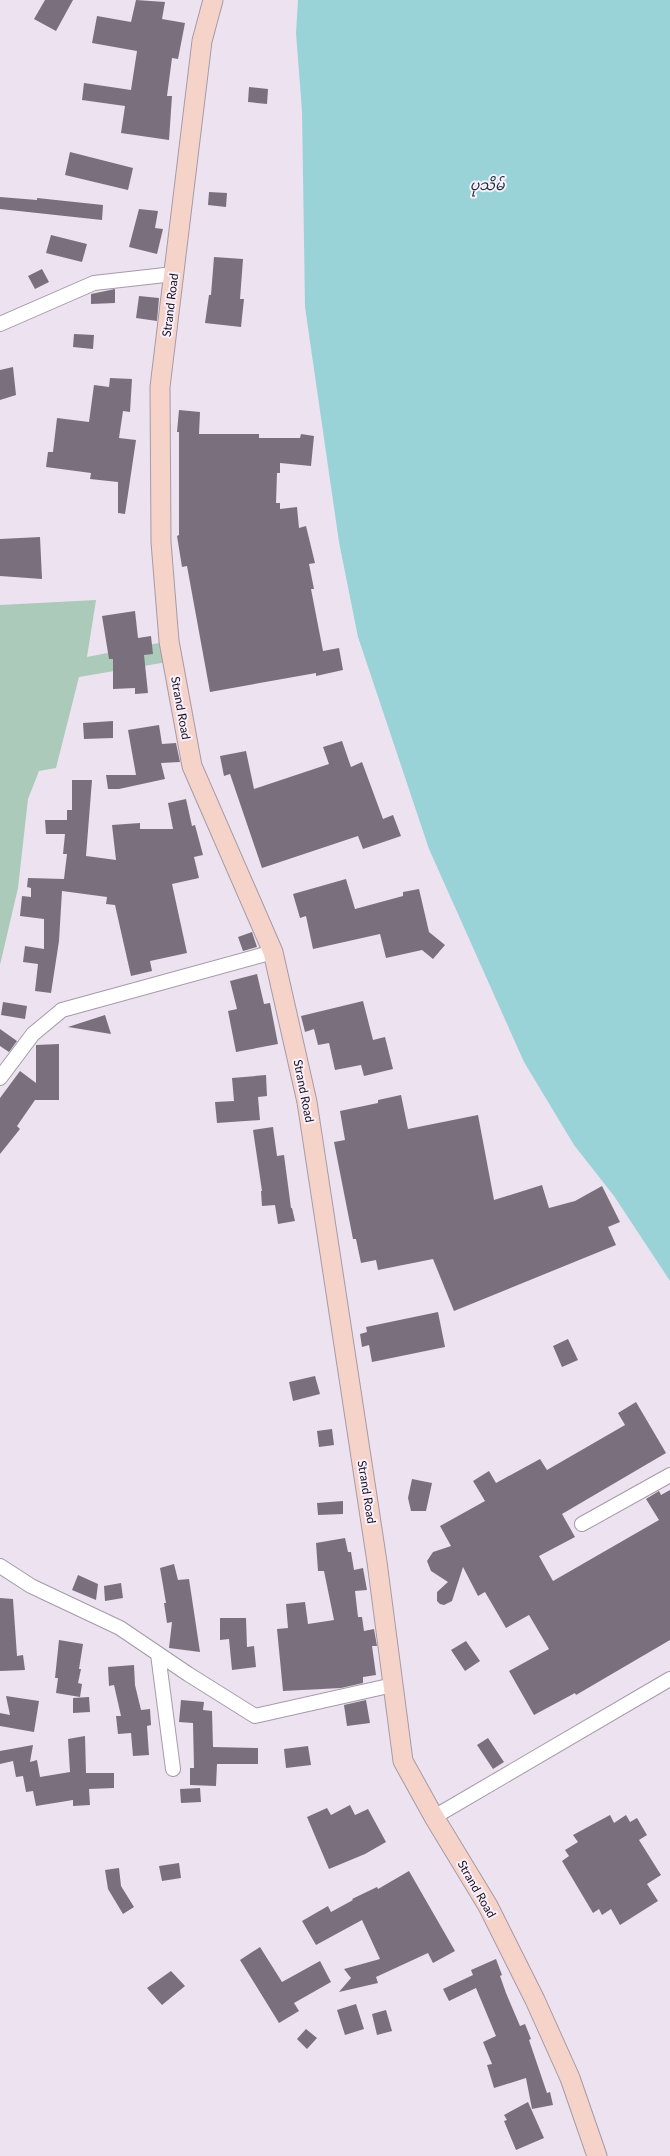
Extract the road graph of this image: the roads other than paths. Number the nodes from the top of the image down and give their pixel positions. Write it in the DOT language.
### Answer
graph roads {
  1 [pos="212,0"];
  2 [pos="174,274"];
  3 [pos="0,324"];
  4 [pos="273,952"];
  5 [pos="0,1078"];
  6 [pos="670,1475"];
  7 [pos="582,1524"];
  8 [pos="0,1566"];
  9 [pos="158,1654"];
  10 [pos="670,1678"];
  11 [pos="393,1685"];
  12 [pos="173,1769"];
  13 [pos="434,1817"];
  14 [pos="597,2156"];
  1 -- 2 [label="main road, Strand Road"];
  2 -- 3 [label="street"];
  2 -- 4 [label="main road, Strand Road"];
  4 -- 5 [label="street"];
  4 -- 11 [label="main road, Strand Road"];
  6 -- 7 [label="street"];
  8 -- 9 [label="street"];
  9 -- 11 [label="street"];
  9 -- 12 [label="street"];
  10 -- 13 [label="street"];
  11 -- 13 [label="main road, Strand Road"];
  13 -- 14 [label="main road, Strand Road"];
}
